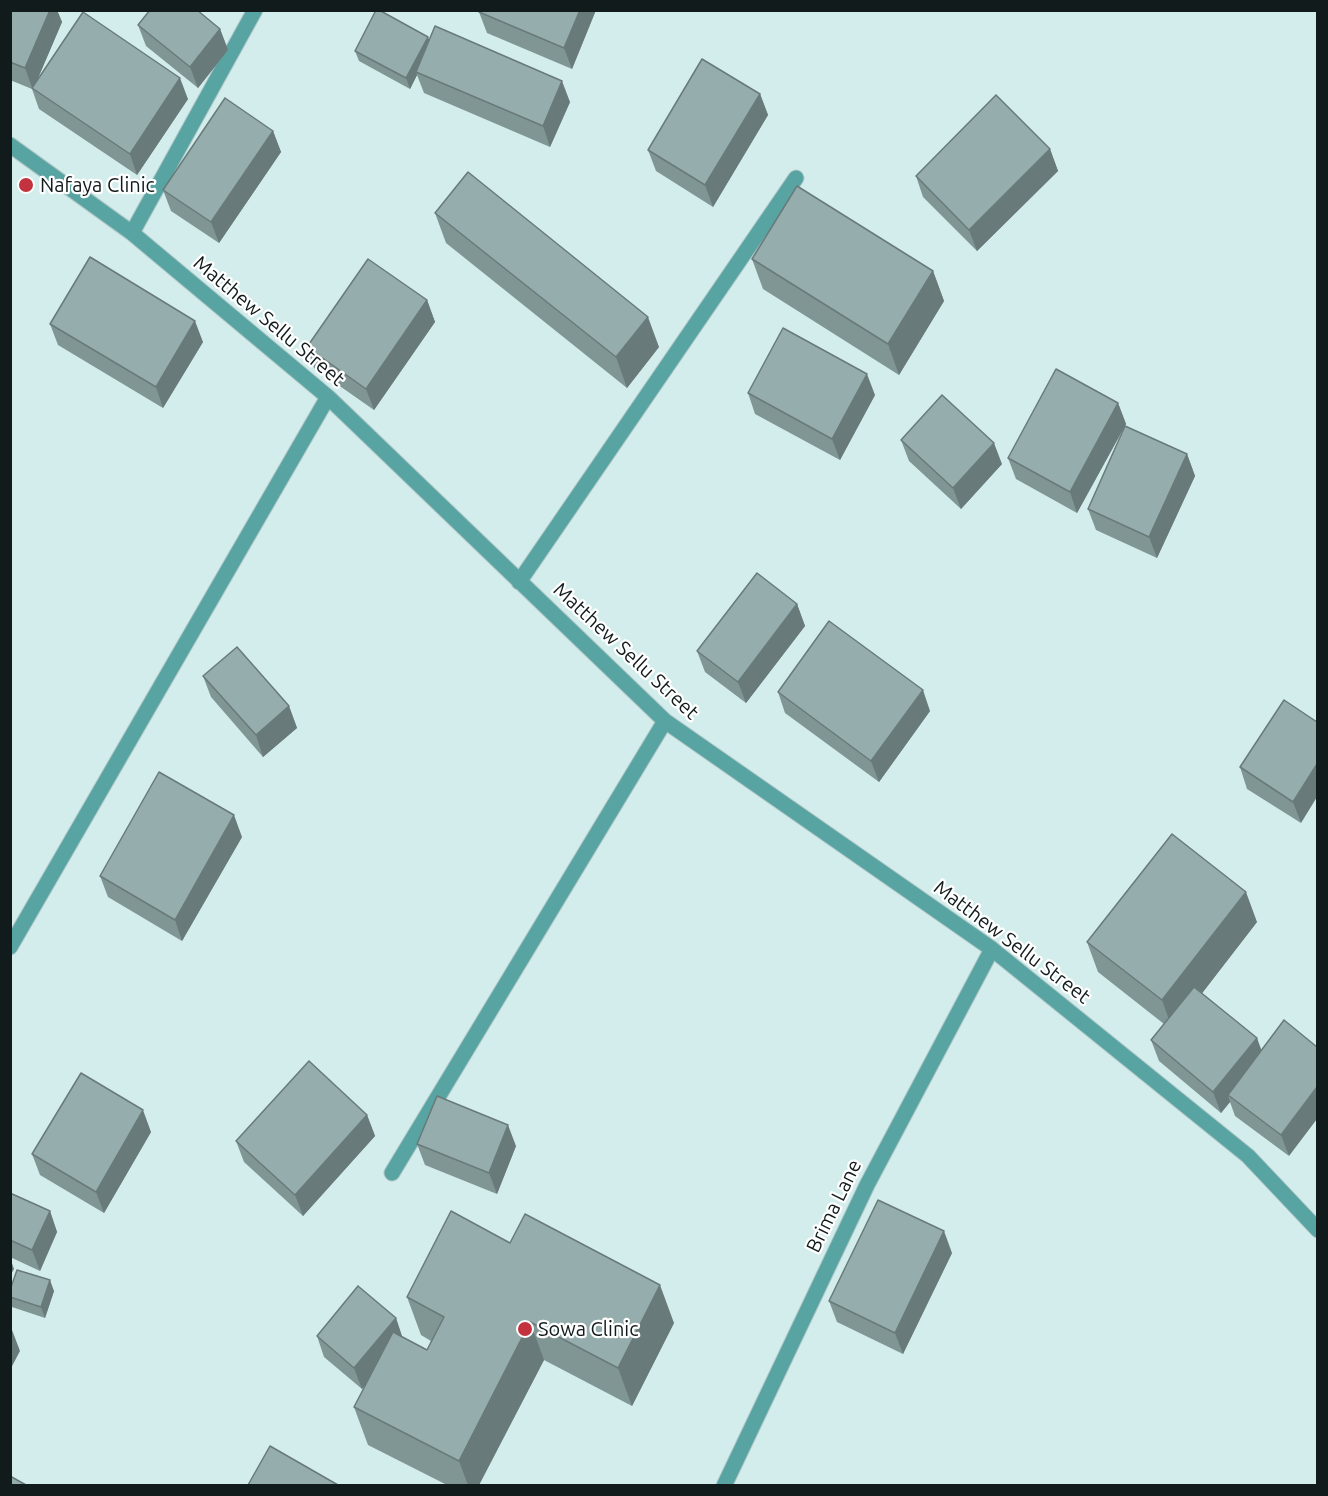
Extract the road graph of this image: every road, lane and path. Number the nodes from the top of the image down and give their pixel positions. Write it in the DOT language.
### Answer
graph roads {
  1 [pos="255,10"];
  2 [pos="10,145"];
  3 [pos="796,178"];
  4 [pos="132,233"];
  5 [pos="328,397"];
  6 [pos="519,582"];
  7 [pos="665,721"];
  8 [pos="10,947"];
  9 [pos="992,949"];
  10 [pos="392,1173"];
  11 [pos="1317,1230"];
  12 [pos="724,1485"];
  1 -- 4 [label="street"];
  2 -- 4 [label="street, Matthew Sellu Street"];
  3 -- 6 [label="street"];
  4 -- 5 [label="street, Matthew Sellu Street"];
  5 -- 6 [label="street, Matthew Sellu Street"];
  5 -- 8 [label="street"];
  6 -- 7 [label="street, Matthew Sellu Street"];
  7 -- 9 [label="street, Matthew Sellu Street"];
  7 -- 10 [label="street"];
  9 -- 11 [label="street, Matthew Sellu Street"];
  9 -- 12 [label="street, Brima Lane"];
}
